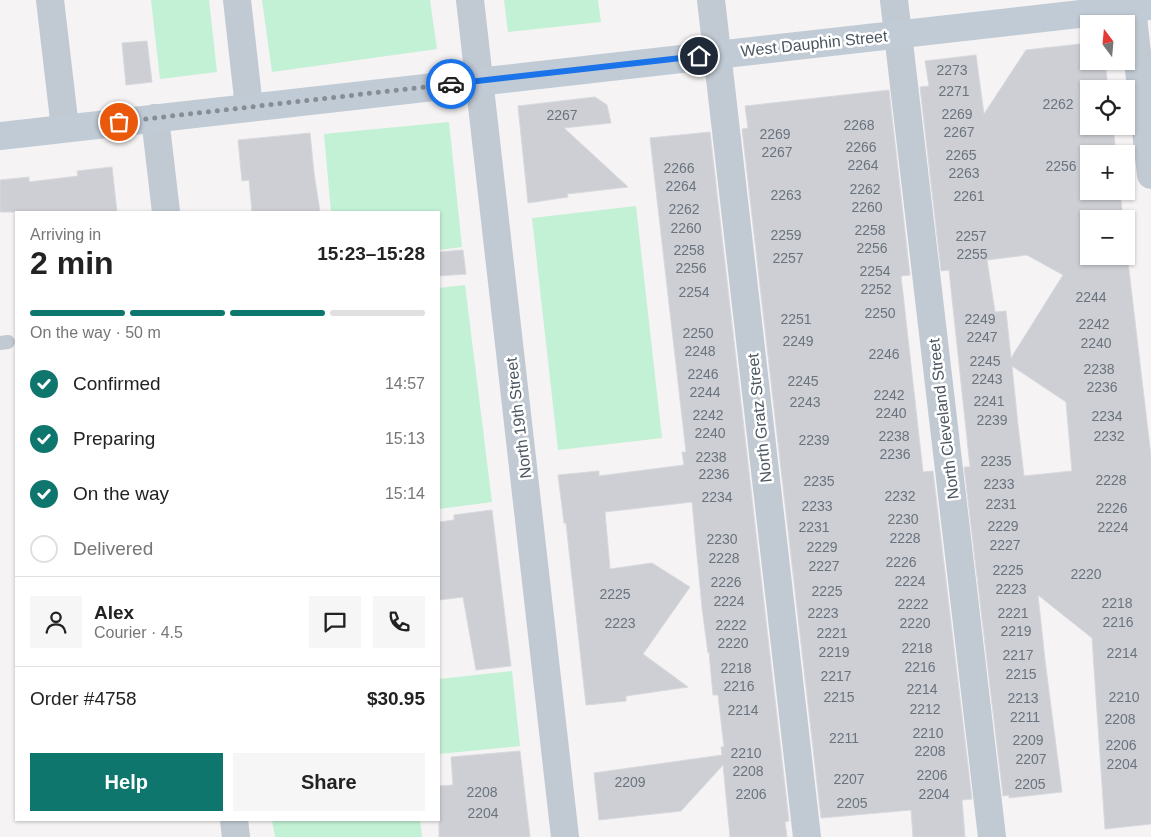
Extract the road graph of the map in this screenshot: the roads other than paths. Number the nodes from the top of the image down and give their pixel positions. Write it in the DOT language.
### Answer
graph roads {
  1 [pos="50,0"];
  2 [pos="237,0"];
  3 [pos="470,0"];
  4 [pos="711,0"];
  5 [pos="894,0"];
  6 [pos="1138,4"];
  7 [pos="897,34"];
  8 [pos="718,54"];
  9 [pos="479,81"];
  10 [pos="249,107"];
  11 [pos="155,118"];
  12 [pos="65,128"];
  13 [pos="0,136"];
  14 [pos="1151,175"];
  15 [pos="166,211"];
  16 [pos="234,821"];
  17 [pos="236,837"];
  18 [pos="565,837"];
  19 [pos="807,837"];
  20 [pos="992,837"];
  1 -- 12 [label="street"];
  2 -- 10 [label="street"];
  3 -- 9 [label="street, North 19th Street"];
  4 -- 8 [label="street, North Gratz Street"];
  5 -- 7 [label="street, North Cleveland Street"];
  6 -- 7 [label="street, West Dauphin Street"];
  6 -- 14 [label="street"];
  7 -- 8 [label="street, West Dauphin Street"];
  7 -- 20 [label="street, North Cleveland Street"];
  8 -- 9 [label="street, West Dauphin Street"];
  8 -- 19 [label="street, North Gratz Street"];
  9 -- 10 [label="street, West Dauphin Street"];
  9 -- 18 [label="street, North 19th Street"];
  10 -- 11 [label="street, West Dauphin Street"];
  11 -- 12 [label="street, West Dauphin Street"];
  11 -- 15 [label="street"];
  12 -- 13 [label="street, West Dauphin Street"];
  16 -- 17 [label="street"];
}
